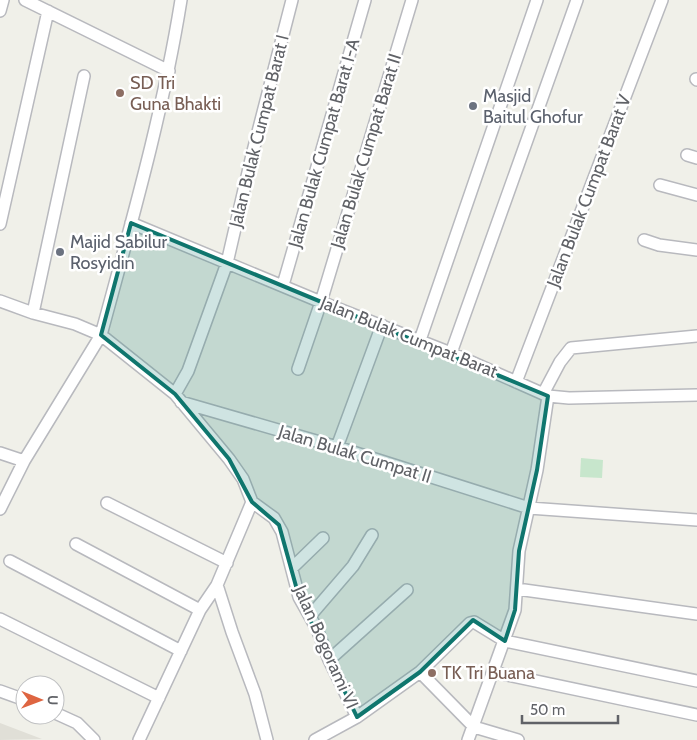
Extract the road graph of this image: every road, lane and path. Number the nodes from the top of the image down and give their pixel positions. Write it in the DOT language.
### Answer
graph roads {
  1 [pos="3,0"];
  2 [pos="25,0"];
  3 [pos="181,0"];
  4 [pos="292,0"];
  5 [pos="365,0"];
  6 [pos="412,0"];
  7 [pos="536,0"];
  8 [pos="577,0"];
  9 [pos="662,0"];
  10 [pos="0,11"];
  11 [pos="48,11"];
  12 [pos="169,71"];
  13 [pos="84,76"];
  14 [pos="660,185"];
  15 [pos="697,194"];
  16 [pos="131,223"];
  17 [pos="0,224"];
  18 [pos="644,240"];
  19 [pos="697,250"];
  20 [pos="227,263"];
  21 [pos="283,285"];
  22 [pos="0,301"];
  23 [pos="321,302"];
  24 [pos="33,313"];
  25 [pos="382,325"];
  26 [pos="101,335"];
  27 [pos="697,336"];
  28 [pos="420,340"];
  29 [pos="451,353"];
  30 [pos="298,369"];
  31 [pos="516,382"];
  32 [pos="546,395"];
  33 [pos="697,395"];
  34 [pos="178,398"];
  35 [pos="337,447"];
  36 [pos="0,453"];
  37 [pos="24,461"];
  38 [pos="252,502"];
  39 [pos="107,503"];
  40 [pos="529,508"];
  41 [pos="0,510"];
  42 [pos="697,520"];
  43 [pos="372,535"];
  44 [pos="323,538"];
  45 [pos="76,544"];
  46 [pos="10,561"];
  47 [pos="227,562"];
  48 [pos="292,568"];
  49 [pos="218,585"];
  50 [pos="517,589"];
  51 [pos="407,590"];
  52 [pos="200,610"];
  53 [pos="697,614"];
  54 [pos="310,616"];
  55 [pos="0,619"];
  56 [pos="505,640"];
  57 [pos="181,651"];
  58 [pos="329,660"];
  59 [pos="420,672"];
  60 [pos="493,672"];
  61 [pos="697,681"];
  62 [pos="0,691"];
  63 [pos="15,696"];
  64 [pos="159,698"];
  65 [pos="697,715"];
  66 [pos="357,717"];
  67 [pos="65,718"];
  68 [pos="474,727"];
  69 [pos="94,740"];
  70 [pos="139,740"];
  71 [pos="267,740"];
  72 [pos="315,740"];
  73 [pos="468,740"];
  74 [pos="518,740"];
  1 -- 10 [label="street"];
  2 -- 11 [label="street"];
  3 -- 12 [label="street"];
  4 -- 20 [label="street, Jalan Bulak Cumpat Barat I"];
  5 -- 21 [label="street, Jalan Bulak Cumpat Barat I-A"];
  6 -- 23 [label="street, Jalan Bulak Cumpat Barat II"];
  7 -- 28 [label="street"];
  8 -- 29 [label="street"];
  9 -- 31 [label="street, Jalan Bulak Cumpat Barat V"];
  11 -- 12 [label="street"];
  11 -- 17 [label="street"];
  12 -- 16 [label="street"];
  13 -- 24 [label="street"];
  14 -- 15 [label="street"];
  16 -- 20 [label="street, Jalan Bulak Cumpat Barat"];
  16 -- 26 [label="street"];
  18 -- 19 [label="street"];
  20 -- 21 [label="street, Jalan Bulak Cumpat Barat"];
  20 -- 34 [label="street, Jalan Bulak Cumpat Barat I"];
  21 -- 23 [label="street, Jalan Bulak Cumpat Barat"];
  22 -- 24 [label="street"];
  23 -- 25 [label="street, Jalan Bulak Cumpat Barat"];
  23 -- 30 [label="street, Jalan Bulak Cumpat Barat II"];
  24 -- 26 [label="street"];
  25 -- 28 [label="street, Jalan Bulak Cumpat Barat"];
  25 -- 35 [label="street"];
  26 -- 34 [label="street"];
  26 -- 37 [label="street"];
  27 -- 32 [label="street"];
  28 -- 29 [label="street, Jalan Bulak Cumpat Barat"];
  29 -- 31 [label="street, Jalan Bulak Cumpat Barat"];
  31 -- 32 [label="street, Jalan Bulak Cumpat Barat"];
  32 -- 33 [label="street, Jalan Bulak Cumpat Barat"];
  32 -- 40 [label="street"];
  34 -- 35 [label="street, Jalan Bulak Cumpat II"];
  34 -- 38 [label="street"];
  35 -- 40 [label="street, Jalan Bulak Cumpat II"];
  36 -- 37 [label="street"];
  37 -- 41 [label="street"];
  38 -- 47 [label="street"];
  38 -- 48 [label="street, Jalan Bogorami VI"];
  39 -- 47 [label="street"];
  40 -- 42 [label="street, Jalan Bulak Cumpat II"];
  40 -- 50 [label="street"];
  43 -- 54 [label="street"];
  44 -- 48 [label="street"];
  45 -- 52 [label="street"];
  46 -- 57 [label="street"];
  47 -- 49 [label="street"];
  48 -- 54 [label="street, Jalan Bogorami VI"];
  49 -- 52 [label="street"];
  49 -- 71 [label="street"];
  50 -- 53 [label="street"];
  50 -- 56 [label="street"];
  51 -- 58 [label="street"];
  52 -- 57 [label="street"];
  54 -- 58 [label="street, Jalan Bogorami VI"];
  55 -- 64 [label="street"];
  56 -- 59 [label="street"];
  56 -- 60 [label="street"];
  56 -- 61 [label="street"];
  57 -- 64 [label="street"];
  58 -- 66 [label="street, Jalan Bogorami VI"];
  59 -- 66 [label="street"];
  59 -- 68 [label="street"];
  60 -- 65 [label="street"];
  60 -- 68 [label="street"];
  62 -- 63 [label="street"];
  64 -- 70 [label="street"];
  66 -- 72 [label="street"];
  67 -- 69 [label="street"];
  68 -- 73 [label="street"];
  68 -- 74 [label="street"];
}
